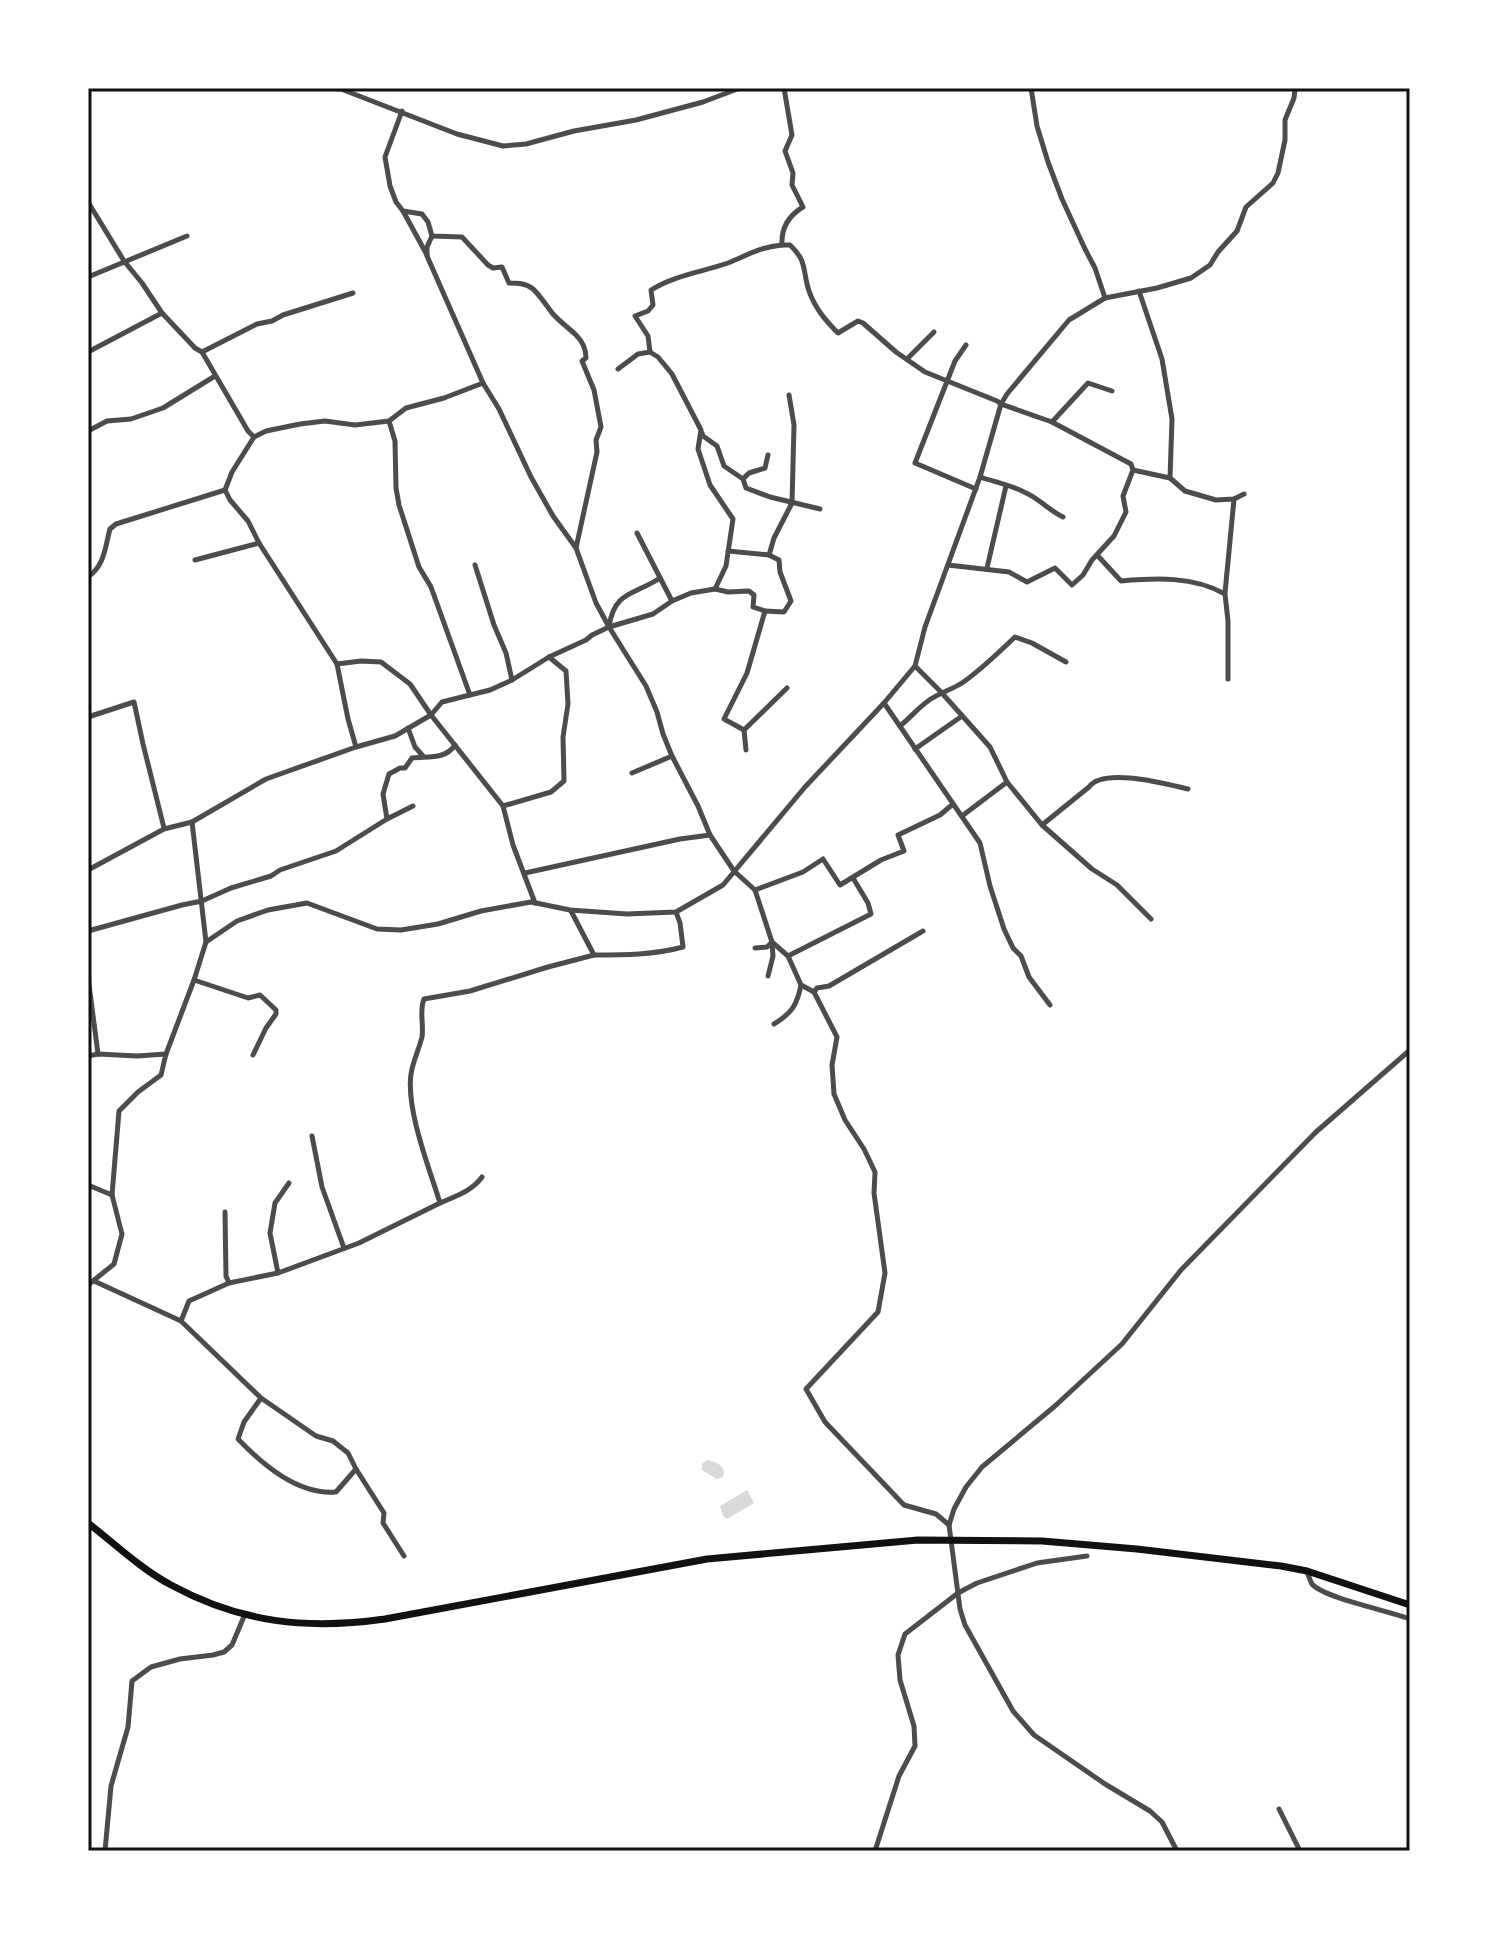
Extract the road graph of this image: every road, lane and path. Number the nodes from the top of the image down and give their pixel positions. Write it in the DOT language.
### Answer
graph roads {
  1 [pos="325,88"];
  2 [pos="740,88"];
  3 [pos="784,88"];
  4 [pos="1031,88"];
  5 [pos="1295,88"];
  6 [pos="402,111"];
  7 [pos="88,202"];
  8 [pos="403,211"];
  9 [pos="187,236"];
  10 [pos="432,236"];
  11 [pos="782,245"];
  12 [pos="427,256"];
  13 [pos="124,261"];
  14 [pos="88,277"];
  15 [pos="1138,290"];
  16 [pos="353,293"];
  17 [pos="1105,298"];
  18 [pos="162,313"];
  19 [pos="934,332"];
  20 [pos="966,345"];
  21 [pos="88,352"];
  22 [pos="202,352"];
  23 [pos="650,352"];
  24 [pos="907,359"];
  25 [pos="618,369"];
  26 [pos="215,376"];
  27 [pos="946,381"];
  28 [pos="483,383"];
  29 [pos="1112,391"];
  30 [pos="789,395"];
  31 [pos="1001,404"];
  32 [pos="389,421"];
  33 [pos="1052,422"];
  34 [pos="701,430"];
  35 [pos="88,431"];
  36 [pos="254,437"];
  37 [pos="768,455"];
  38 [pos="1133,470"];
  39 [pos="980,477"];
  40 [pos="1170,478"];
  41 [pos="743,479"];
  42 [pos="1006,486"];
  43 [pos="976,489"];
  44 [pos="225,490"];
  45 [pos="1244,494"];
  46 [pos="1234,499"];
  47 [pos="792,503"];
  48 [pos="820,509"];
  49 [pos="1063,517"];
  50 [pos="637,533"];
  51 [pos="259,543"];
  52 [pos="576,548"];
  53 [pos="728,551"];
  54 [pos="769,555"];
  55 [pos="1098,556"];
  56 [pos="195,560"];
  57 [pos="475,565"];
  58 [pos="948,565"];
  59 [pos="987,568"];
  60 [pos="88,577"];
  61 [pos="660,578"];
  62 [pos="715,589"];
  63 [pos="1225,594"];
  64 [pos="672,601"];
  65 [pos="765,611"];
  66 [pos="609,627"];
  67 [pos="549,657"];
  68 [pos="1066,662"];
  69 [pos="337,664"];
  70 [pos="915,666"];
  71 [pos="1228,679"];
  72 [pos="512,680"];
  73 [pos="787,688"];
  74 [pos="941,692"];
  75 [pos="470,695"];
  76 [pos="884,703"];
  77 [pos="431,715"];
  78 [pos="962,716"];
  79 [pos="88,717"];
  80 [pos="900,726"];
  81 [pos="408,728"];
  82 [pos="744,730"];
  83 [pos="455,745"];
  84 [pos="356,747"];
  85 [pos="915,749"];
  86 [pos="746,750"];
  87 [pos="672,756"];
  88 [pos="423,757"];
  89 [pos="632,773"];
  90 [pos="1007,782"];
  91 [pos="1188,789"];
  92 [pos="953,804"];
  93 [pos="413,806"];
  94 [pos="503,806"];
  95 [pos="962,816"];
  96 [pos="387,819"];
  97 [pos="192,822"];
  98 [pos="1042,825"];
  99 [pos="164,829"];
  100 [pos="710,835"];
  101 [pos="88,870"];
  102 [pos="734,871"];
  103 [pos="525,873"];
  104 [pos="853,878"];
  105 [pos="755,890"];
  106 [pos="202,901"];
  107 [pos="535,903"];
  108 [pos="570,910"];
  109 [pos="676,912"];
  110 [pos="1151,919"];
  111 [pos="88,931"];
  112 [pos="923,931"];
  113 [pos="206,942"];
  114 [pos="772,942"];
  115 [pos="755,948"];
  116 [pos="594,955"];
  117 [pos="788,956"];
  118 [pos="768,976"];
  119 [pos="88,977"];
  120 [pos="194,980"];
  121 [pos="801,985"];
  122 [pos="814,992"];
  123 [pos="1050,1005"];
  124 [pos="774,1024"];
  125 [pos="1410,1050"];
  126 [pos="98,1054"];
  127 [pos="166,1054"];
  128 [pos="253,1055"];
  129 [pos="88,1056"];
  130 [pos="312,1136"];
  131 [pos="482,1177"];
  132 [pos="289,1183"];
  133 [pos="88,1185"];
  134 [pos="112,1195"];
  135 [pos="440,1203"];
  136 [pos="225,1212"];
  137 [pos="344,1248"];
  138 [pos="278,1273"];
  139 [pos="91,1283"];
  140 [pos="229,1283"];
  141 [pos="181,1321"];
  142 [pos="261,1398"];
  143 [pos="356,1469"];
  144 [pos="88,1524"];
  145 [pos="949,1525"];
  146 [pos="951,1541"];
  147 [pos="404,1556"];
  148 [pos="1087,1556"];
  149 [pos="1307,1571"];
  150 [pos="958,1593"];
  151 [pos="1410,1605"];
  152 [pos="245,1614"];
  153 [pos="1410,1619"];
  154 [pos="1279,1809"];
  155 [pos="105,1851"];
  156 [pos="875,1851"];
  157 [pos="1177,1851"];
  158 [pos="1300,1851"];
  1 -- 6 [label="street"];
  2 -- 6 [label="street"];
  3 -- 11 [label="street"];
  4 -- 17 [label="street"];
  5 -- 15 [label="street"];
  6 -- 8 [label="street"];
  7 -- 13 [label="street"];
  8 -- 10 [label="street"];
  8 -- 12 [label="street"];
  9 -- 13 [label="street"];
  10 -- 12 [label="street"];
  10 -- 52 [label="street"];
  11 -- 23 [label="street"];
  11 -- 24 [label="street"];
  12 -- 28 [label="street"];
  13 -- 14 [label="street"];
  13 -- 18 [label="street"];
  15 -- 17 [label="street"];
  15 -- 40 [label="street"];
  16 -- 22 [label="street"];
  17 -- 31 [label="street"];
  18 -- 21 [label="street"];
  18 -- 22 [label="street"];
  19 -- 24 [label="street"];
  20 -- 27 [label="street"];
  22 -- 26 [label="street"];
  23 -- 25 [label="street"];
  23 -- 34 [label="street"];
  24 -- 27 [label="street"];
  26 -- 35 [label="street"];
  26 -- 36 [label="street"];
  27 -- 31 [label="street"];
  27 -- 43 [label="street"];
  28 -- 32 [label="street"];
  28 -- 52 [label="street"];
  29 -- 33 [label="street"];
  30 -- 47 [label="street"];
  31 -- 33 [label="street"];
  31 -- 39 [label="street"];
  32 -- 36 [label="street"];
  32 -- 75 [label="street"];
  33 -- 38 [label="street"];
  34 -- 41 [label="street"];
  34 -- 53 [label="street"];
  36 -- 44 [label="street"];
  37 -- 41 [label="street"];
  38 -- 40 [label="street"];
  38 -- 55 [label="street"];
  39 -- 42 [label="street"];
  39 -- 43 [label="street"];
  40 -- 46 [label="street"];
  41 -- 47 [label="street"];
  42 -- 49 [label="street"];
  42 -- 59 [label="street"];
  43 -- 58 [label="street"];
  44 -- 51 [label="street"];
  44 -- 60 [label="street"];
  45 -- 46 [label="street"];
  46 -- 63 [label="street"];
  47 -- 48 [label="street"];
  47 -- 54 [label="street"];
  50 -- 61 [label="street"];
  51 -- 56 [label="street"];
  51 -- 69 [label="street"];
  52 -- 66 [label="street"];
  53 -- 54 [label="street"];
  53 -- 62 [label="street"];
  54 -- 65 [label="street"];
  55 -- 59 [label="street"];
  55 -- 63 [label="street"];
  57 -- 72 [label="street"];
  58 -- 59 [label="street"];
  58 -- 70 [label="street"];
  61 -- 64 [label="street"];
  61 -- 66 [label="street"];
  62 -- 64 [label="street"];
  62 -- 65 [label="street"];
  63 -- 71 [label="street"];
  64 -- 66 [label="street"];
  65 -- 82 [label="street"];
  66 -- 67 [label="street"];
  66 -- 87 [label="street"];
  67 -- 72 [label="street"];
  67 -- 94 [label="street"];
  68 -- 74 [label="street"];
  69 -- 77 [label="street"];
  69 -- 84 [label="street"];
  70 -- 74 [label="street"];
  70 -- 76 [label="street"];
  72 -- 75 [label="street"];
  73 -- 82 [label="street"];
  74 -- 78 [label="street"];
  74 -- 80 [label="street"];
  75 -- 77 [label="street"];
  76 -- 80 [label="street"];
  76 -- 102 [label="street"];
  77 -- 81 [label="street"];
  77 -- 83 [label="street"];
  78 -- 85 [label="street"];
  78 -- 90 [label="street"];
  79 -- 99 [label="street"];
  80 -- 85 [label="street"];
  81 -- 84 [label="street"];
  81 -- 88 [label="street"];
  82 -- 86 [label="street"];
  83 -- 88 [label="street"];
  83 -- 94 [label="street"];
  84 -- 97 [label="street"];
  85 -- 92 [label="street"];
  87 -- 89 [label="street"];
  87 -- 100 [label="street"];
  88 -- 96 [label="street"];
  90 -- 95 [label="street"];
  90 -- 98 [label="street"];
  91 -- 98 [label="street"];
  92 -- 95 [label="street"];
  92 -- 104 [label="street"];
  93 -- 96 [label="street"];
  94 -- 103 [label="street"];
  95 -- 123 [label="street"];
  96 -- 106 [label="street"];
  97 -- 99 [label="street"];
  97 -- 106 [label="street"];
  98 -- 110 [label="street"];
  99 -- 101 [label="street"];
  100 -- 102 [label="street"];
  100 -- 103 [label="street"];
  102 -- 105 [label="street"];
  102 -- 109 [label="street"];
  103 -- 107 [label="street"];
  104 -- 105 [label="street"];
  104 -- 117 [label="street"];
  105 -- 114 [label="street"];
  106 -- 111 [label="street"];
  106 -- 113 [label="street"];
  107 -- 108 [label="street"];
  107 -- 113 [label="street"];
  108 -- 109 [label="street"];
  108 -- 116 [label="street"];
  109 -- 116 [label="street"];
  112 -- 122 [label="street"];
  113 -- 120 [label="street"];
  114 -- 115 [label="street"];
  114 -- 117 [label="street"];
  114 -- 118 [label="street"];
  116 -- 135 [label="street"];
  117 -- 121 [label="street"];
  119 -- 126 [label="street"];
  120 -- 127 [label="street"];
  120 -- 128 [label="street"];
  121 -- 122 [label="street"];
  121 -- 124 [label="street"];
  122 -- 145 [label="street"];
  125 -- 145 [label="street"];
  126 -- 127 [label="street"];
  126 -- 129 [label="street"];
  127 -- 134 [label="street"];
  130 -- 137 [label="street"];
  131 -- 135 [label="street"];
  132 -- 138 [label="street"];
  133 -- 134 [label="street"];
  134 -- 139 [label="street"];
  135 -- 137 [label="street"];
  136 -- 140 [label="street"];
  137 -- 138 [label="street"];
  138 -- 140 [label="street"];
  139 -- 141 [label="street"];
  140 -- 141 [label="street"];
  141 -- 142 [label="street"];
  142 -- 143 [label="street"];
  142 -- 143 [label="street"];
  143 -- 147 [label="street"];
  144 -- 152 [label="main road"];
  145 -- 146 [label="street"];
  146 -- 149 [label="main road"];
  146 -- 150 [label="street"];
  146 -- 152 [label="main road"];
  148 -- 150 [label="street"];
  149 -- 151 [label="main road"];
  149 -- 153 [label="street"];
  150 -- 156 [label="street"];
  150 -- 157 [label="street"];
  152 -- 155 [label="street"];
  154 -- 158 [label="street"];
}
